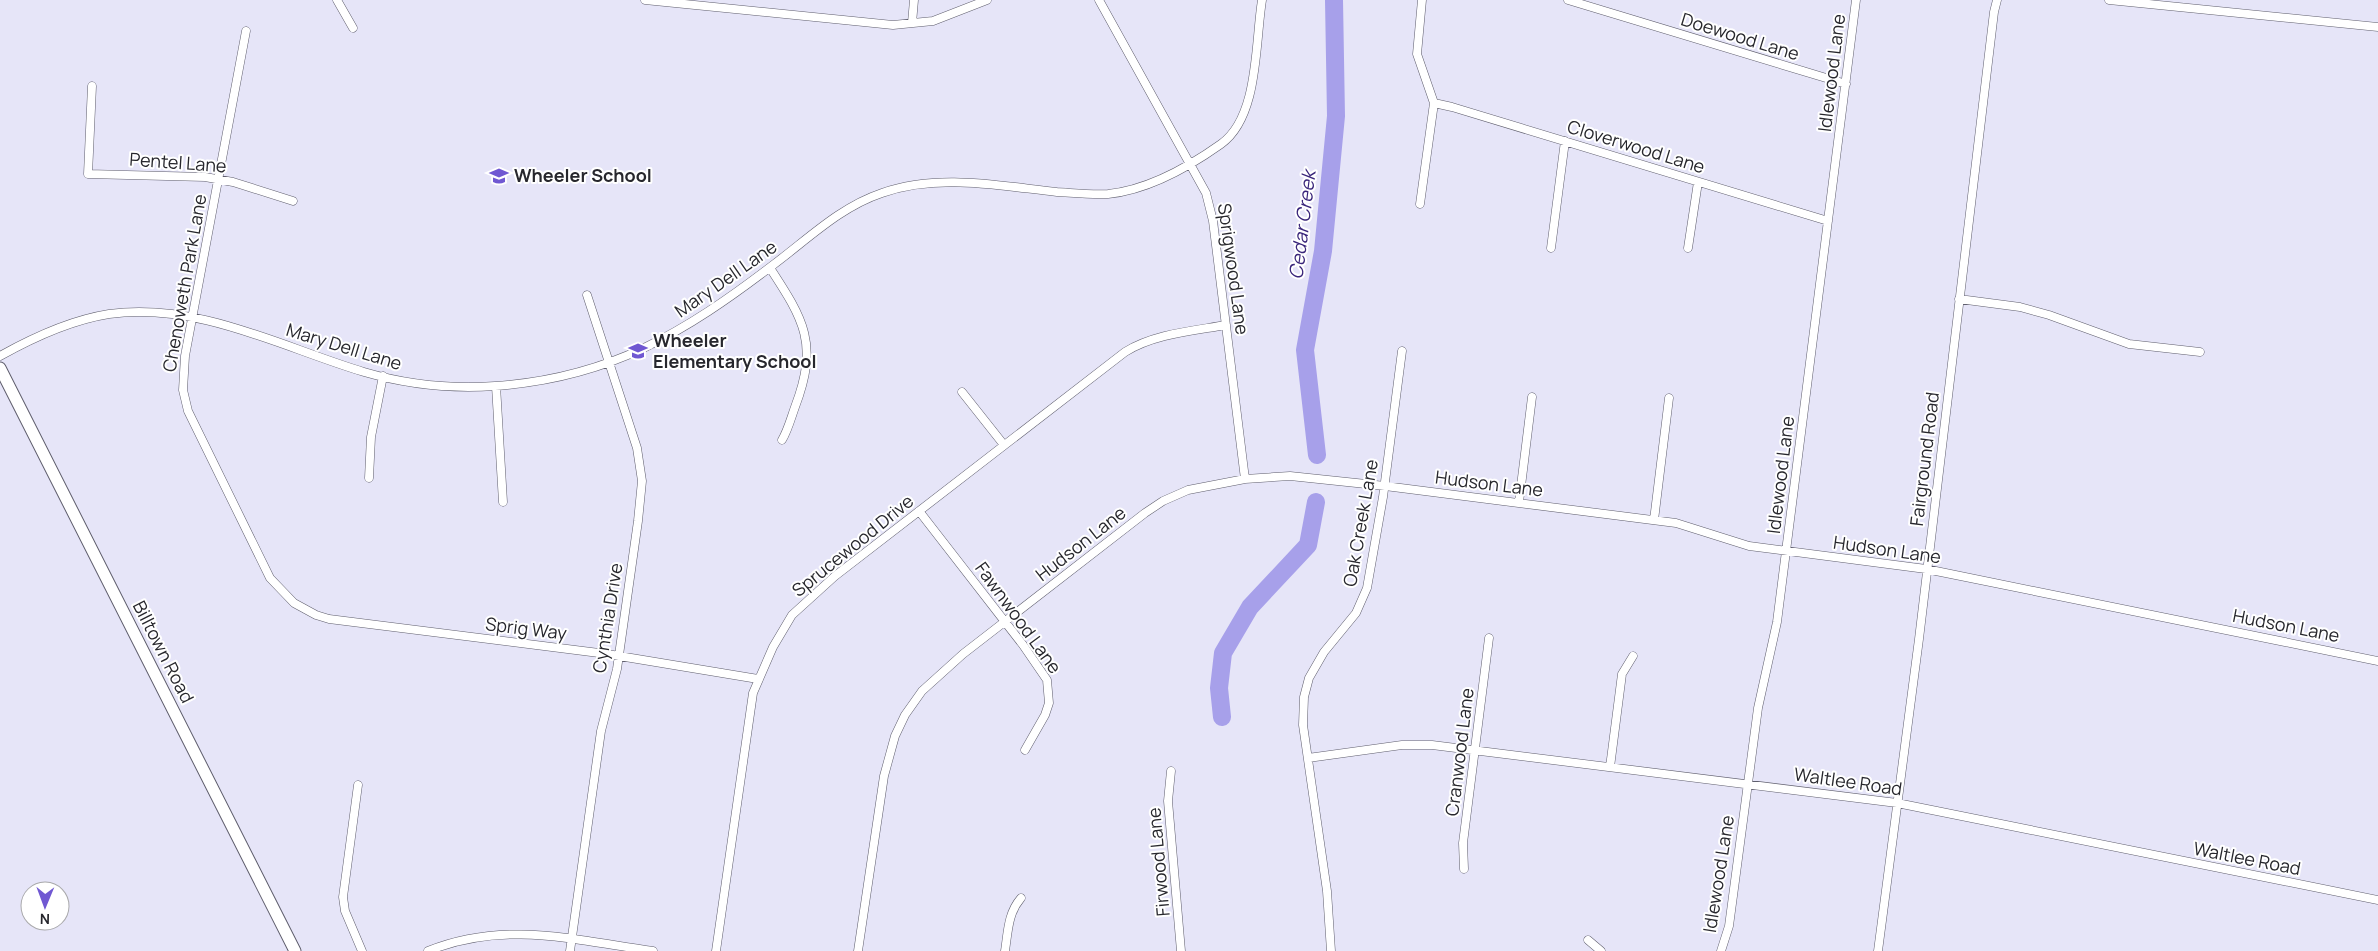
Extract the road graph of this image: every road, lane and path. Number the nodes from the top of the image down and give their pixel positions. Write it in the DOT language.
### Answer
graph roads {
  1 [pos="337,0"];
  2 [pos="645,0"];
  3 [pos="914,0"];
  4 [pos="987,0"];
  5 [pos="1099,0"];
  6 [pos="1262,0"];
  7 [pos="1422,0"];
  8 [pos="1568,0"];
  9 [pos="1856,0"];
  10 [pos="1997,0"];
  11 [pos="2109,0"];
  12 [pos="2135,1"];
  13 [pos="912,23"];
  14 [pos="2378,27"];
  15 [pos="353,28"];
  16 [pos="246,31"];
  17 [pos="1846,84"];
  18 [pos="92,86"];
  19 [pos="1434,103"];
  20 [pos="1565,141"];
  21 [pos="1191,163"];
  22 [pos="217,179"];
  23 [pos="1698,182"];
  24 [pos="293,201"];
  25 [pos="1420,204"];
  26 [pos="1828,221"];
  27 [pos="1551,248"];
  28 [pos="1688,248"];
  29 [pos="770,268"];
  30 [pos="587,295"];
  31 [pos="1959,300"];
  32 [pos="193,316"];
  33 [pos="1226,325"];
  34 [pos="1402,352"];
  35 [pos="2200,352"];
  36 [pos="0,356"];
  37 [pos="608,363"];
  38 [pos="0,368"];
  39 [pos="383,376"];
  40 [pos="496,386"];
  41 [pos="962,392"];
  42 [pos="1532,397"];
  43 [pos="1669,398"];
  44 [pos="782,440"];
  45 [pos="1004,445"];
  46 [pos="369,478"];
  47 [pos="1245,479"];
  48 [pos="1385,486"];
  49 [pos="503,502"];
  50 [pos="1519,502"];
  51 [pos="919,511"];
  52 [pos="1654,520"];
  53 [pos="1786,552"];
  54 [pos="1926,569"];
  55 [pos="294,603"];
  56 [pos="1005,622"];
  57 [pos="1489,638"];
  58 [pos="619,656"];
  59 [pos="1633,656"];
  60 [pos="2378,660"];
  61 [pos="758,678"];
  62 [pos="1025,750"];
  63 [pos="1475,750"];
  64 [pos="1308,758"];
  65 [pos="1610,767"];
  66 [pos="1171,771"];
  67 [pos="358,784"];
  68 [pos="1748,784"];
  69 [pos="1897,804"];
  70 [pos="1464,869"];
  71 [pos="1021,898"];
  72 [pos="2378,900"];
  73 [pos="571,939"];
  74 [pos="1588,940"];
  75 [pos="295,951"];
  76 [pos="362,951"];
  77 [pos="428,951"];
  78 [pos="570,951"];
  79 [pos="653,951"];
  80 [pos="716,951"];
  81 [pos="858,951"];
  82 [pos="1005,951"];
  83 [pos="1181,951"];
  84 [pos="1331,951"];
  85 [pos="1601,951"];
  86 [pos="1721,951"];
  87 [pos="1878,951"];
  1 -- 15 [label="street"];
  2 -- 13 [label="street"];
  3 -- 13 [label="street"];
  4 -- 13 [label="street"];
  5 -- 21 [label="street, Sprigwood Lane"];
  6 -- 21 [label="street, Mary Dell Lane"];
  7 -- 19 [label="street"];
  8 -- 17 [label="street, Doewood Lane"];
  9 -- 17 [label="street, Idlewood Lane"];
  10 -- 31 [label="street, Fairground Road"];
  11 -- 12 [label="street"];
  12 -- 14 [label="street"];
  16 -- 22 [label="street, Chenoweth Park Lane"];
  17 -- 26 [label="street, Idlewood Lane"];
  18 -- 22 [label="street, Pentel Lane"];
  19 -- 20 [label="street, Cloverwood Lane"];
  19 -- 25 [label="street"];
  20 -- 23 [label="street, Cloverwood Lane"];
  20 -- 27 [label="street"];
  21 -- 29 [label="street, Mary Dell Lane"];
  21 -- 33 [label="street, Sprigwood Lane"];
  22 -- 24 [label="street, Pentel Lane"];
  22 -- 32 [label="street, Chenoweth Park Lane"];
  23 -- 26 [label="street, Cloverwood Lane"];
  23 -- 28 [label="street"];
  26 -- 53 [label="street, Idlewood Lane"];
  29 -- 37 [label="street, Mary Dell Lane"];
  29 -- 44 [label="street"];
  30 -- 37 [label="street, Cynthia Drive"];
  31 -- 35 [label="street"];
  31 -- 54 [label="street, Fairground Road"];
  32 -- 36 [label="street, Mary Dell Lane"];
  32 -- 39 [label="street, Mary Dell Lane"];
  32 -- 55 [label="street, Chenoweth Park Lane"];
  33 -- 45 [label="street, Sprucewood Drive"];
  33 -- 47 [label="street, Sprigwood Lane"];
  34 -- 48 [label="street, Oak Creek Lane"];
  37 -- 40 [label="street, Mary Dell Lane"];
  37 -- 58 [label="street, Cynthia Drive"];
  38 -- 75 [label="main road, Billtown Road"];
  39 -- 40 [label="street, Mary Dell Lane"];
  39 -- 46 [label="street"];
  40 -- 49 [label="street"];
  41 -- 45 [label="street"];
  42 -- 50 [label="street"];
  43 -- 52 [label="street"];
  45 -- 51 [label="street, Sprucewood Drive"];
  47 -- 48 [label="street, Hudson Lane"];
  47 -- 56 [label="street, Hudson Lane"];
  48 -- 50 [label="street, Hudson Lane"];
  48 -- 64 [label="street, Oak Creek Lane"];
  50 -- 52 [label="street, Hudson Lane"];
  51 -- 56 [label="street, Fawnwood Lane"];
  51 -- 61 [label="street, Sprucewood Drive"];
  52 -- 53 [label="street, Hudson Lane"];
  53 -- 54 [label="street, Hudson Lane"];
  53 -- 68 [label="street, Idlewood Lane"];
  54 -- 60 [label="street, Hudson Lane"];
  54 -- 69 [label="street, Fairground Road"];
  55 -- 58 [label="street, Sprig Way"];
  56 -- 62 [label="street, Fawnwood Lane"];
  56 -- 81 [label="street, Hudson Lane"];
  57 -- 63 [label="street, Cranwood Lane"];
  58 -- 61 [label="street, Sprig Way"];
  58 -- 73 [label="street, Cynthia Drive"];
  59 -- 65 [label="street"];
  61 -- 80 [label="street, Sprucewood Drive"];
  63 -- 64 [label="street, Waltlee Road"];
  63 -- 65 [label="street, Waltlee Road"];
  63 -- 70 [label="street, Cranwood Lane"];
  64 -- 84 [label="street, Oak Creek Lane"];
  65 -- 68 [label="street, Waltlee Road"];
  66 -- 83 [label="street, Firwood Lane"];
  67 -- 76 [label="street"];
  68 -- 69 [label="street, Waltlee Road"];
  68 -- 86 [label="street, Idlewood Lane"];
  69 -- 72 [label="street, Waltlee Road"];
  69 -- 87 [label="street, Fairground Road"];
  71 -- 82 [label="street"];
  73 -- 77 [label="street"];
  73 -- 78 [label="street, Cynthia Drive"];
  73 -- 79 [label="street"];
  74 -- 85 [label="street"];
}
